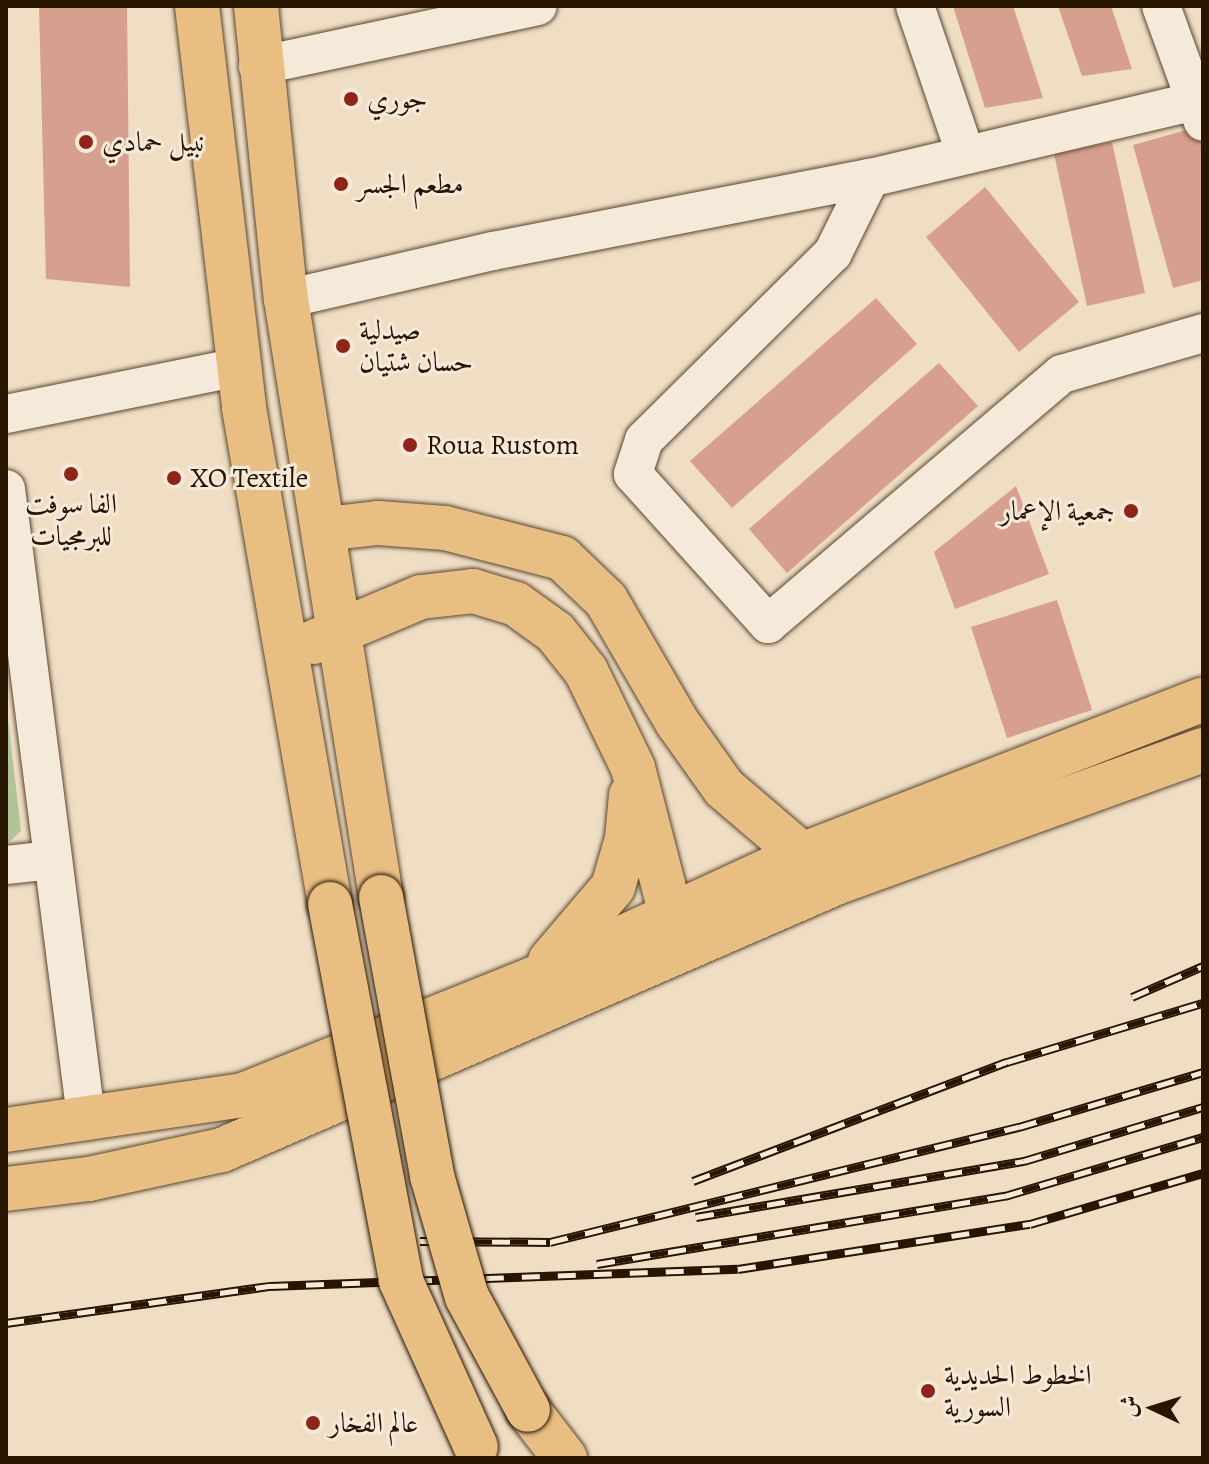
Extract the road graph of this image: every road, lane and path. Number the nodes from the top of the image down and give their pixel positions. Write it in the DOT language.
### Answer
graph roads {
  1 [pos="197,6"];
  2 [pos="256,6"];
  3 [pos="538,6"];
  4 [pos="915,6"];
  5 [pos="1161,6"];
  6 [pos="462,14"];
  7 [pos="258,66"];
  8 [pos="1199,112"];
  9 [pos="965,153"];
  10 [pos="870,178"];
  11 [pos="286,299"];
  12 [pos="1203,333"];
  13 [pos="239,367"];
  14 [pos="6,414"];
  15 [pos="6,489"];
  16 [pos="325,529"];
  17 [pos="339,632"];
  18 [pos="285,652"];
  19 [pos="15,667"];
  20 [pos="1203,699"];
  21 [pos="1203,750"];
  22 [pos="633,768"];
  23 [pos="799,856"];
  24 [pos="53,860"];
  25 [pos="6,865"];
  26 [pos="838,882"];
  27 [pos="675,931"];
  28 [pos="531,980"];
  29 [pos="86,1117"];
  30 [pos="6,1130"];
  31 [pos="6,1189"];
  32 [pos="480,1452"];
  33 [pos="565,1458"];
  1 -- 13 [label="main road"];
  2 -- 7 [label="main road"];
  3 -- 6 [label="street"];
  4 -- 9 [label="street"];
  5 -- 8 [label="street"];
  6 -- 7 [label="street"];
  7 -- 11 [label="main road"];
  8 -- 9 [label="street"];
  9 -- 10 [label="street"];
  10 -- 11 [label="street"];
  10 -- 12 [label="street"];
  11 -- 16 [label="main road"];
  13 -- 14 [label="street"];
  13 -- 18 [label="main road"];
  15 -- 19 [label="street"];
  16 -- 17 [label="main road"];
  16 -- 23 [label="main road"];
  17 -- 18 [label="main road"];
  17 -- 22 [label="main road"];
  17 -- 33 [label="main road, bridge"];
  18 -- 32 [label="main road, bridge"];
  19 -- 24 [label="street"];
  20 -- 23 [label="main road"];
  21 -- 26 [label="main road"];
  22 -- 27 [label="main road"];
  22 -- 28 [label="main road"];
  23 -- 26 [label="main road"];
  23 -- 27 [label="main road"];
  24 -- 25 [label="street"];
  24 -- 29 [label="street"];
  26 -- 27 [label="main road"];
  27 -- 28 [label="main road"];
  27 -- 31 [label="main road"];
  28 -- 29 [label="main road"];
  29 -- 30 [label="main road"];
}
